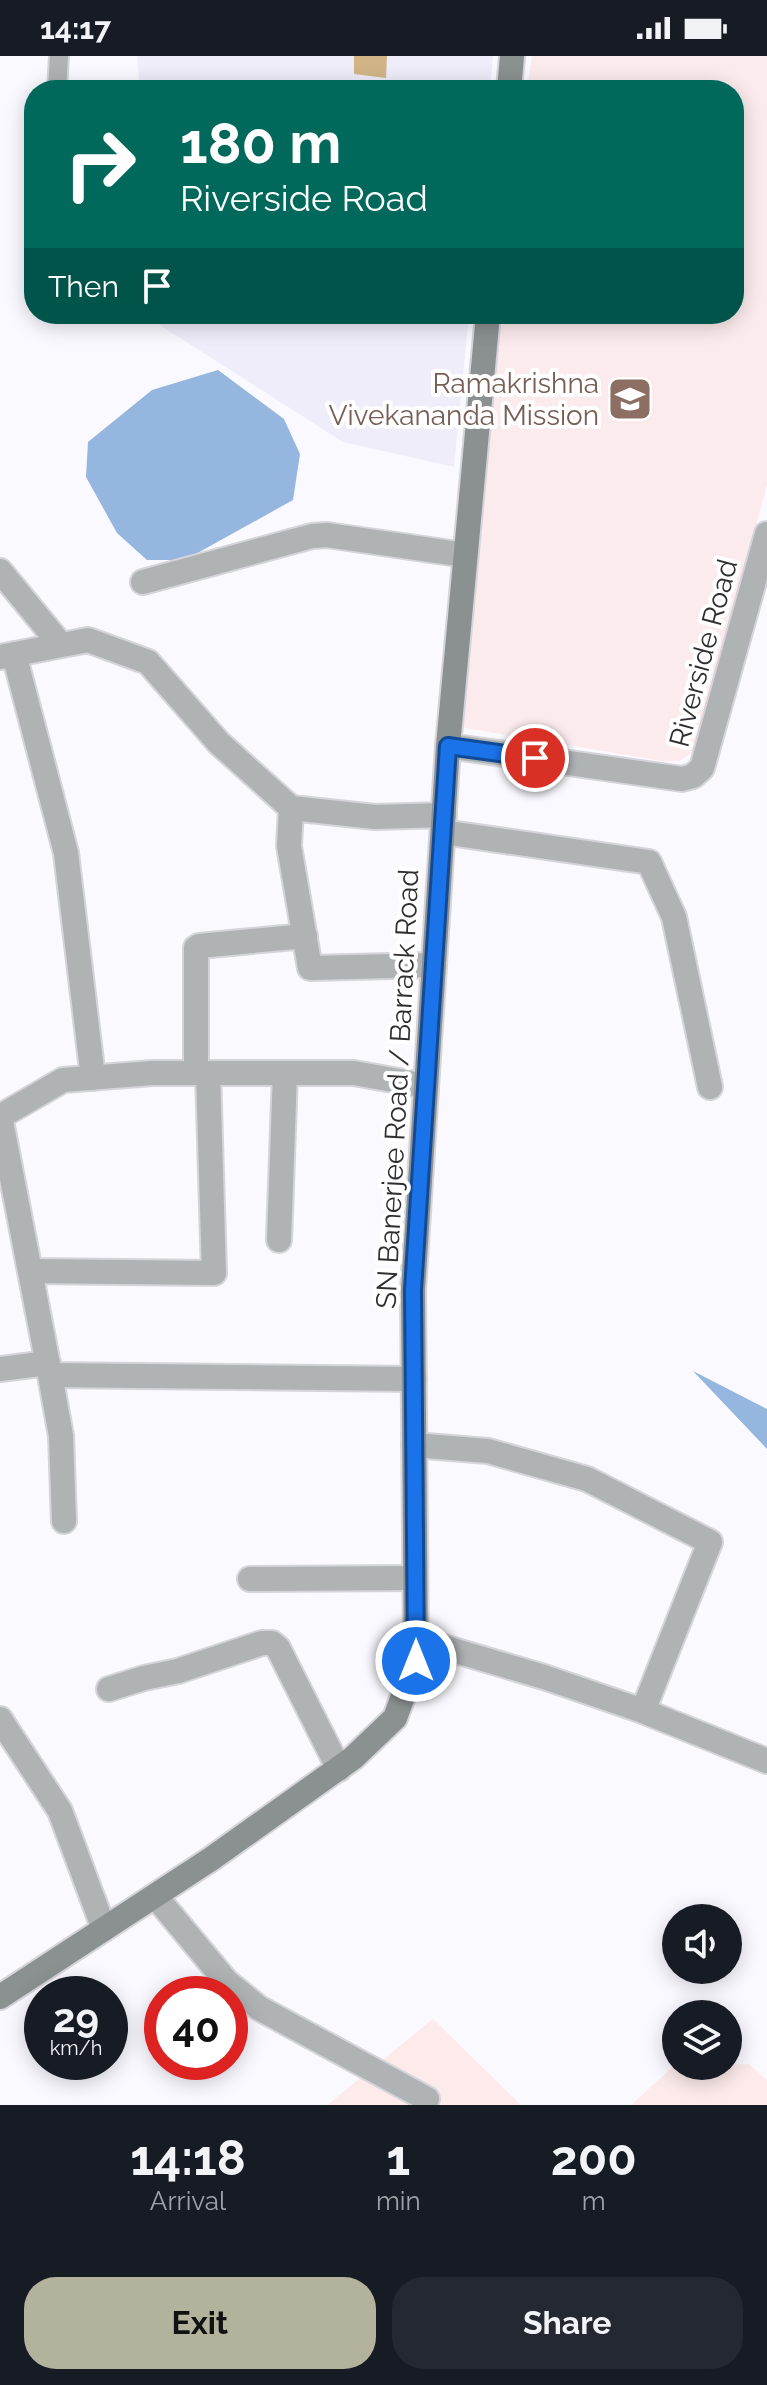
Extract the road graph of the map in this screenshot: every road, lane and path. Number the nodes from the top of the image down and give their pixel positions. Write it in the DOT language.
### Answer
graph roads {
  1 [pos="59,56"];
  2 [pos="512,56"];
  3 [pos="58,80"];
  4 [pos="510,80"];
  5 [pos="487,324"];
  6 [pos="767,534"];
  7 [pos="465,555"];
  8 [pos="0,571"];
  9 [pos="143,582"];
  10 [pos="61,645"];
  11 [pos="7,656"];
  12 [pos="448,746"];
  13 [pos="291,808"];
  14 [pos="443,824"];
  15 [pos="305,936"];
  16 [pos="434,965"];
  17 [pos="202,1073"];
  18 [pos="285,1073"];
  19 [pos="93,1078"];
  20 [pos="426,1086"];
  21 [pos="710,1087"];
  22 [pos="0,1116"];
  23 [pos="279,1240"];
  24 [pos="30,1271"];
  25 [pos="0,1369"];
  26 [pos="49,1369"];
  27 [pos="414,1379"];
  28 [pos="414,1445"];
  29 [pos="64,1521"];
  30 [pos="415,1578"];
  31 [pos="250,1579"];
  32 [pos="416,1639"];
  33 [pos="109,1689"];
  34 [pos="643,1711"];
  35 [pos="1,1722"];
  36 [pos="767,1761"];
  37 [pos="339,1769"];
  38 [pos="156,1897"];
  39 [pos="104,1929"];
  40 [pos="0,1997"];
  41 [pos="427,2099"];
  1 -- 3 [label="lane"];
  2 -- 4 [label="street"];
  5 -- 7 [label="street, SN Banerjee Road / Barrack Road"];
  6 -- 12 [label="street, Riverside Road"];
  7 -- 9 [label="street"];
  7 -- 12 [label="street, SN Banerjee Road / Barrack Road"];
  8 -- 10 [label="street"];
  10 -- 11 [label="street"];
  10 -- 13 [label="street"];
  11 -- 19 [label="street"];
  12 -- 14 [label="street, SN Banerjee Road / Barrack Road"];
  13 -- 14 [label="street"];
  13 -- 15 [label="street"];
  14 -- 16 [label="street, SN Banerjee Road / Barrack Road"];
  14 -- 21 [label="street"];
  15 -- 16 [label="street"];
  15 -- 17 [label="street"];
  16 -- 20 [label="street, SN Banerjee Road / Barrack Road"];
  17 -- 18 [label="street"];
  17 -- 19 [label="street"];
  17 -- 24 [label="street"];
  18 -- 20 [label="street"];
  18 -- 23 [label="street"];
  19 -- 22 [label="street"];
  20 -- 27 [label="street, SN Banerjee Road / Barrack Road"];
  22 -- 24 [label="street"];
  24 -- 26 [label="street"];
  25 -- 26 [label="street"];
  26 -- 27 [label="street"];
  26 -- 29 [label="street"];
  27 -- 28 [label="street, SN Banerjee Road / Barrack Road"];
  28 -- 30 [label="street, SN Banerjee Road / Barrack Road"];
  28 -- 34 [label="street"];
  30 -- 31 [label="street"];
  30 -- 32 [label="street, SN Banerjee Road / Barrack Road"];
  32 -- 34 [label="street"];
  32 -- 37 [label="street, SN Banerjee Road / Barrack Road"];
  33 -- 37 [label="street"];
  34 -- 36 [label="street"];
  35 -- 39 [label="street"];
  37 -- 38 [label="street, SN Banerjee Road / Barrack Road"];
  38 -- 39 [label="street, SN Banerjee Road / Barrack Road"];
  38 -- 41 [label="street"];
  39 -- 40 [label="street, SN Banerjee Road / Barrack Road"];
}
